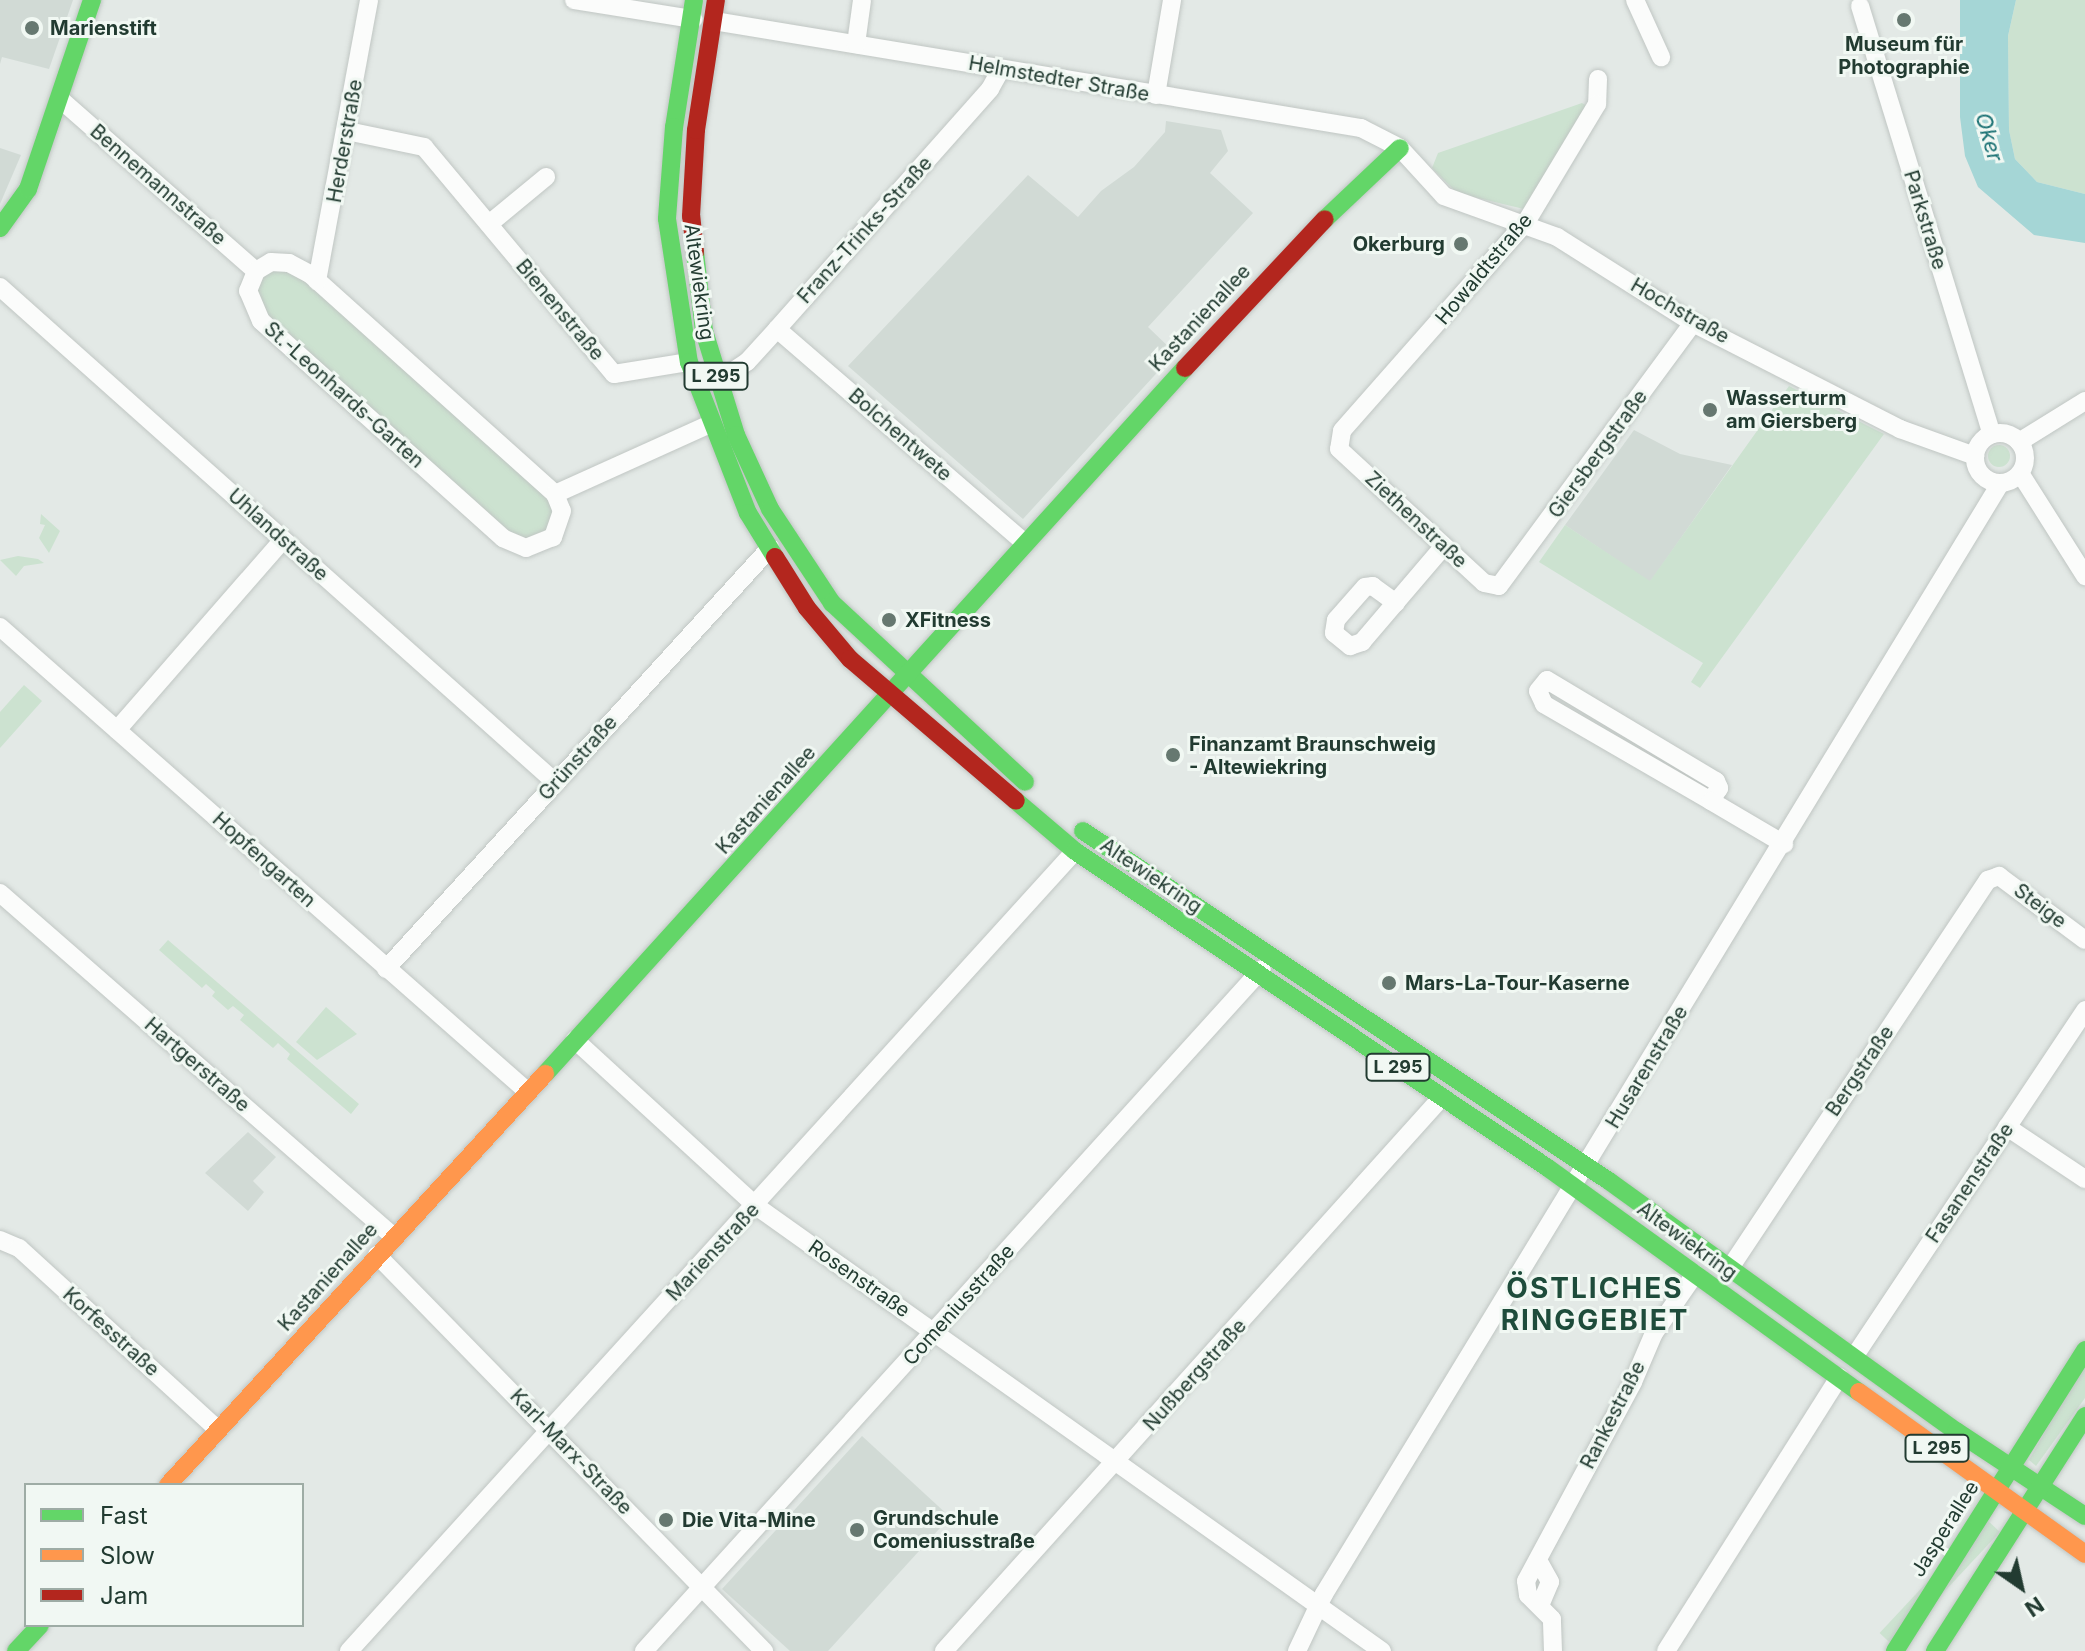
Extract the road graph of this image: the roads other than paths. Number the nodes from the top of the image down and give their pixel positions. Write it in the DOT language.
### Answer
graph roads {
  1 [pos="92,0"];
  2 [pos="369,0"];
  3 [pos="574,0"];
  4 [pos="716,0"];
  5 [pos="862,0"];
  6 [pos="1172,0"];
  7 [pos="1635,0"];
  8 [pos="1860,6"];
  9 [pos="694,10"];
  10 [pos="714,21"];
  11 [pos="856,44"];
  12 [pos="1661,57"];
  13 [pos="1001,69"];
  14 [pos="1598,79"];
  15 [pos="1156,95"];
  16 [pos="60,99"];
  17 [pos="347,131"];
  18 [pos="1400,148"];
  19 [pos="546,177"];
  20 [pos="1526,222"];
  21 [pos="489,224"];
  22 [pos="0,228"];
  23 [pos="256,271"];
  24 [pos="317,281"];
  25 [pos="0,287"];
  26 [pos="1693,323"];
  27 [pos="777,329"];
  28 [pos="689,362"];
  29 [pos="717,382"];
  30 [pos="2085,401"];
  31 [pos="710,424"];
  32 [pos="1992,434"];
  33 [pos="1338,441"];
  34 [pos="2019,442"];
  35 [pos="1975,456"];
  36 [pos="2020,473"];
  37 [pos="2000,484"];
  38 [pos="555,494"];
  39 [pos="283,540"];
  40 [pos="1023,541"];
  41 [pos="1444,546"];
  42 [pos="770,548"];
  43 [pos="2085,576"];
  44 [pos="1503,584"];
  45 [pos="1396,603"];
  46 [pos="0,627"];
  47 [pos="907,674"];
  48 [pos="890,695"];
  49 [pos="117,730"];
  50 [pos="555,782"];
  51 [pos="1711,801"];
  52 [pos="1784,844"];
  53 [pos="1075,851"];
  54 [pos="1993,876"];
  55 [pos="0,893"];
  56 [pos="2085,940"];
  57 [pos="1271,957"];
  58 [pos="386,969"];
  59 [pos="1258,974"];
  60 [pos="2085,1010"];
  61 [pos="575,1040"];
  62 [pos="528,1092"];
  63 [pos="1442,1097"];
  64 [pos="2007,1127"];
  65 [pos="1587,1167"];
  66 [pos="2085,1179"];
  67 [pos="1575,1188"];
  68 [pos="756,1206"];
  69 [pos="394,1237"];
  70 [pos="0,1240"];
  71 [pos="377,1255"];
  72 [pos="1730,1268"];
  73 [pos="1695,1274"];
  74 [pos="933,1332"];
  75 [pos="2085,1350"];
  76 [pos="1854,1357"];
  77 [pos="1839,1377"];
  78 [pos="2085,1416"];
  79 [pos="218,1430"];
  80 [pos="550,1430"];
  81 [pos="1115,1462"];
  82 [pos="2009,1466"];
  83 [pos="170,1483"];
  84 [pos="2041,1486"];
  85 [pos="1995,1490"];
  86 [pos="2024,1511"];
  87 [pos="2085,1516"];
  88 [pos="2085,1554"];
  89 [pos="702,1587"];
  90 [pos="1318,1605"];
  91 [pos="38,1627"];
  92 [pos="16,1651"];
  93 [pos="349,1651"];
  94 [pos="644,1651"];
  95 [pos="764,1651"];
  96 [pos="944,1651"];
  97 [pos="1297,1651"];
  98 [pos="1382,1651"];
  99 [pos="1553,1651"];
  100 [pos="1666,1651"];
  101 [pos="1895,1651"];
  102 [pos="1935,1651"];
  1 -- 16 [label="main road"];
  2 -- 17 [label="street, Herderstraße"];
  3 -- 9 [label="street"];
  4 -- 10 [label="main road, Altewiekring / L 295"];
  5 -- 11 [label="street"];
  6 -- 15 [label="street"];
  7 -- 12 [label="street"];
  8 -- 32 [label="street, Parkstraße"];
  9 -- 28 [label="main road, Altewiekring / L 295"];
  10 -- 11 [label="street, Helmstedter Straße"];
  10 -- 29 [label="main road, Altewiekring / L 295"];
  11 -- 13 [label="street, Helmstedter Straße"];
  13 -- 15 [label="street, Helmstedter Straße"];
  13 -- 27 [label="street, Franz-Trinks-Straße"];
  14 -- 20 [label="street, Howaldtstraße"];
  15 -- 18 [label="street, Helmstedter Straße"];
  16 -- 22 [label="main road"];
  16 -- 23 [label="street, Bennemannstraße"];
  17 -- 21 [label="street, Bienenstraße"];
  17 -- 24 [label="street, Herderstraße"];
  18 -- 20 [label="street, Hochstraße"];
  18 -- 40 [label="main road, Kastanienallee"];
  19 -- 21 [label="street"];
  20 -- 26 [label="street, Hochstraße"];
  20 -- 33 [label="street, Howaldtstraße"];
  21 -- 28 [label="street, Bienenstraße"];
  23 -- 24 [label="street"];
  23 -- 38 [label="street, St.-Leonhards-Garten"];
  24 -- 38 [label="street"];
  25 -- 39 [label="street, Uhlandstraße"];
  26 -- 35 [label="street, Hochstraße"];
  26 -- 44 [label="street, Giersbergstraße"];
  27 -- 29 [label="street, Franz-Trinks-Straße"];
  27 -- 40 [label="street, Bolchentwete"];
  28 -- 31 [label="main road, Altewiekring / L 295"];
  29 -- 47 [label="main road, Altewiekring / L 295"];
  30 -- 34 [label="street"];
  31 -- 38 [label="street"];
  31 -- 42 [label="main road, Altewiekring / L 295"];
  32 -- 34 [label="street"];
  32 -- 35 [label="street"];
  33 -- 41 [label="street, Ziethenstraße"];
  34 -- 36 [label="street"];
  35 -- 37 [label="street"];
  36 -- 37 [label="street"];
  36 -- 43 [label="street"];
  37 -- 52 [label="street, Husarenstraße"];
  39 -- 49 [label="street"];
  39 -- 50 [label="street, Uhlandstraße"];
  40 -- 47 [label="main road, Kastanienallee"];
  41 -- 44 [label="street, Ziethenstraße"];
  41 -- 45 [label="street"];
  42 -- 48 [label="main road, Altewiekring / L 295"];
  42 -- 50 [label="street, Grünstraße"];
  46 -- 49 [label="street, Hopfengarten"];
  47 -- 48 [label="main road, Kastanienallee"];
  47 -- 57 [label="main road, Altewiekring / L 295"];
  48 -- 53 [label="main road, Altewiekring / L 295"];
  48 -- 61 [label="main road, Kastanienallee"];
  49 -- 58 [label="street, Hopfengarten"];
  50 -- 58 [label="street, Grünstraße"];
  51 -- 51 [label="street"];
  51 -- 52 [label="street"];
  52 -- 65 [label="street, Husarenstraße"];
  53 -- 59 [label="main road, Altewiekring / L 295"];
  53 -- 68 [label="street, Marienstraße"];
  54 -- 56 [label="street, Steige"];
  54 -- 72 [label="street, Bergstraße"];
  55 -- 69 [label="street, Hartgerstraße"];
  57 -- 59 [label="street, Comeniusstraße"];
  57 -- 65 [label="main road, Altewiekring / L 295"];
  58 -- 62 [label="street, Hopfengarten"];
  59 -- 63 [label="main road, Altewiekring / L 295"];
  59 -- 74 [label="street, Comeniusstraße"];
  60 -- 64 [label="street, Fasanenstraße"];
  61 -- 62 [label="main road, Kastanienallee"];
  61 -- 68 [label="street, Rosenstraße"];
  62 -- 69 [label="main road, Kastanienallee"];
  63 -- 67 [label="main road, Altewiekring / L 295"];
  63 -- 81 [label="street, Nußbergstraße"];
  64 -- 66 [label="street"];
  64 -- 76 [label="street, Fasanenstraße"];
  65 -- 67 [label="street, Husarenstraße"];
  65 -- 72 [label="main road, Altewiekring / L 295"];
  67 -- 73 [label="main road, Altewiekring / L 295"];
  67 -- 90 [label="street, Husarenstraße"];
  68 -- 74 [label="street, Rosenstraße"];
  68 -- 80 [label="street, Marienstraße"];
  69 -- 71 [label="main road, Kastanienallee"];
  70 -- 79 [label="street, Korfesstraße"];
  71 -- 79 [label="main road, Kastanienallee"];
  71 -- 80 [label="street, Karl-Marx-Straße"];
  72 -- 76 [label="main road, Altewiekring / L 295"];
  73 -- 77 [label="main road, Altewiekring / L 295"];
  73 -- 99 [label="street, Rankestraße"];
  74 -- 81 [label="street, Rosenstraße"];
  74 -- 89 [label="street, Comeniusstraße"];
  75 -- 82 [label="main road, Jasperallee"];
  76 -- 82 [label="main road, Altewiekring / L 295"];
  77 -- 85 [label="main road, Altewiekring / L 295"];
  77 -- 100 [label="street"];
  78 -- 84 [label="main road"];
  79 -- 83 [label="main road, Kastanienallee"];
  80 -- 89 [label="street, Karl-Marx-Straße"];
  80 -- 93 [label="street, Marienstraße"];
  81 -- 90 [label="street, Rosenstraße"];
  81 -- 96 [label="street, Nußbergstraße"];
  82 -- 84 [label="main road, Altewiekring / L 295"];
  82 -- 85 [label="main road, Jasperallee"];
  84 -- 86 [label="main road"];
  84 -- 87 [label="main road, L 295"];
  85 -- 86 [label="main road, Altewiekring / L 295"];
  85 -- 101 [label="main road, Jasperallee"];
  86 -- 88 [label="main road, L 295"];
  86 -- 102 [label="main road"];
  89 -- 94 [label="street, Comeniusstraße"];
  89 -- 95 [label="street, Karl-Marx-Straße"];
  90 -- 97 [label="street, Husarenstraße"];
  90 -- 98 [label="street, Rosenstraße"];
  91 -- 92 [label="main road"];
}
